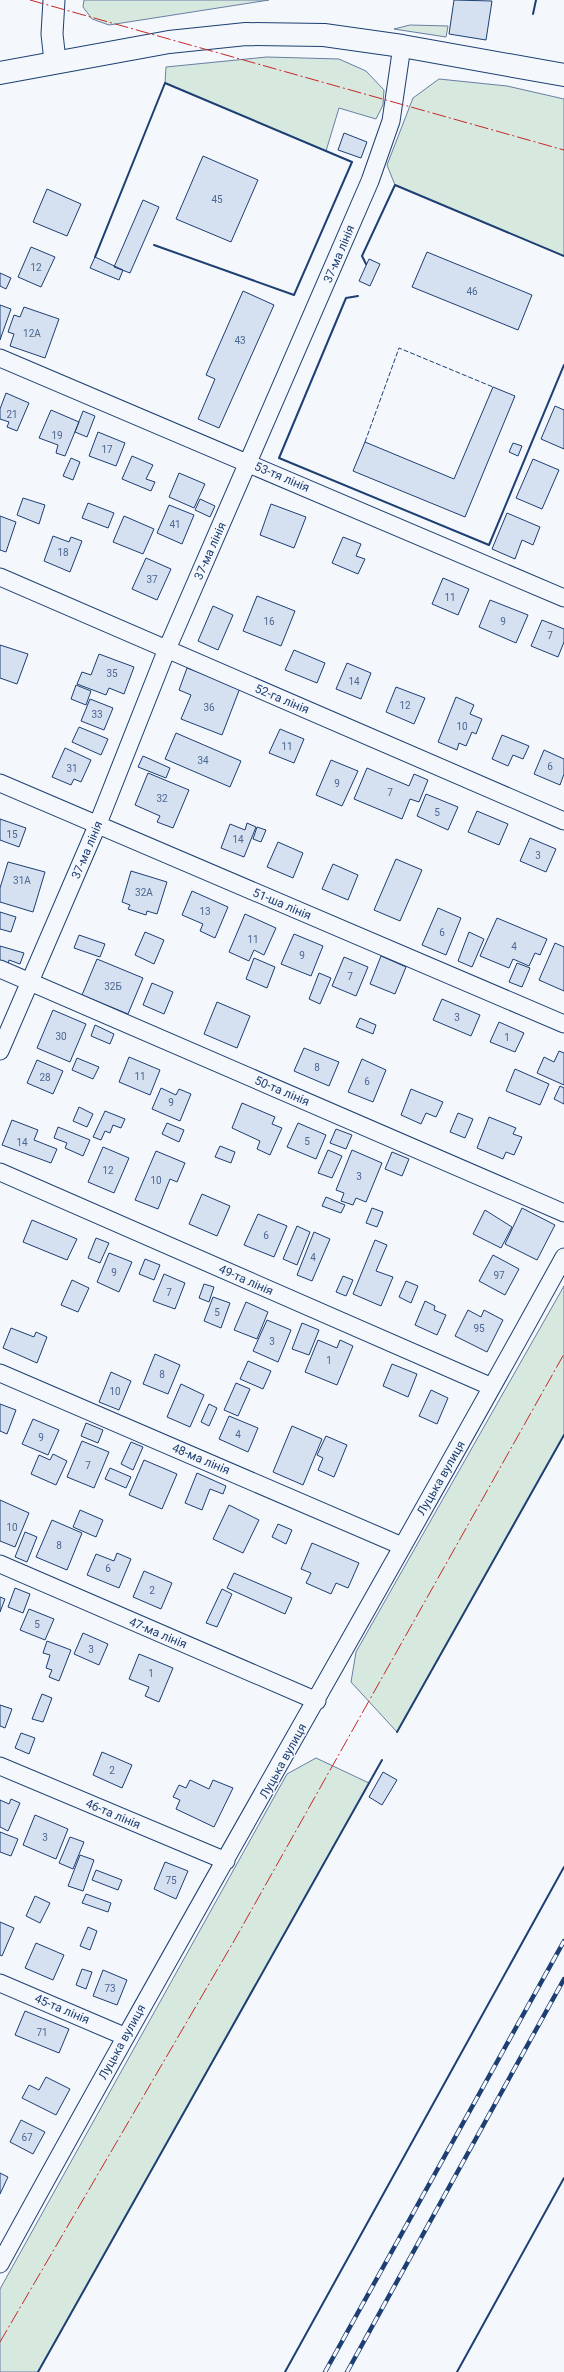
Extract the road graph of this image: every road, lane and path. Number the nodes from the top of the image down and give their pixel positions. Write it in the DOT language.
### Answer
graph roads {
  1 [pos="54,0"];
  2 [pos="402,46"];
  3 [pos="55,61"];
  4 [pos="0,73"];
  5 [pos="564,75"];
  6 [pos="0,358"];
  7 [pos="249,463"];
  8 [pos="0,577"];
  9 [pos="564,598"];
  10 [pos="167,649"];
  11 [pos="0,783"];
  12 [pos="564,821"];
  13 [pos="98,826"];
  14 [pos="0,970"];
  15 [pos="29,982"];
  16 [pos="564,1024"];
  17 [pos="0,1051"];
  18 [pos="0,1172"];
  19 [pos="564,1213"];
  20 [pos="564,1257"];
  21 [pos="0,1373"];
  22 [pos="492,1387"];
  23 [pos="402,1546"];
  24 [pos="0,1564"];
  25 [pos="317,1701"];
  26 [pos="0,1766"];
  27 [pos="226,1861"];
  28 [pos="0,1983"];
  29 [pos="124,2036"];
  30 [pos="0,2264"];
  1 -- 3 [label="street"];
  2 -- 3 [label="highway"];
  2 -- 5 [label="highway"];
  2 -- 7 [label="street, 37-ма лінія"];
  3 -- 4 [label="highway"];
  6 -- 7 [label="street, 53-тя лінія"];
  7 -- 9 [label="street, 53-тя лінія"];
  7 -- 10 [label="street, 37-ма лінія"];
  8 -- 10 [label="street, 52-га лінія"];
  10 -- 12 [label="street, 52-га лінія"];
  10 -- 13 [label="street, 37-ма лінія"];
  11 -- 13 [label="street, 51-ша лінія"];
  13 -- 15 [label="street, 37-ма лінія"];
  13 -- 16 [label="street, 51-ша лінія"];
  14 -- 15 [label="street, 50-та лінія"];
  15 -- 17 [label="street, 37-ма лінія"];
  15 -- 19 [label="street, 50-та лінія"];
  18 -- 22 [label="street, 49-та лінія"];
  20 -- 22 [label="street, Луцька вулиця"];
  21 -- 23 [label="street, 48-ма лінія"];
  22 -- 23 [label="street, Луцька вулиця"];
  23 -- 25 [label="street, Луцька вулиця"];
  24 -- 25 [label="street, 47-ма лінія"];
  25 -- 27 [label="street, Луцька вулиця"];
  26 -- 27 [label="street, 46-та лінія"];
  27 -- 29 [label="street, Луцька вулиця"];
  28 -- 29 [label="street, 45-та лінія"];
  29 -- 30 [label="street, Луцька вулиця"];
}
